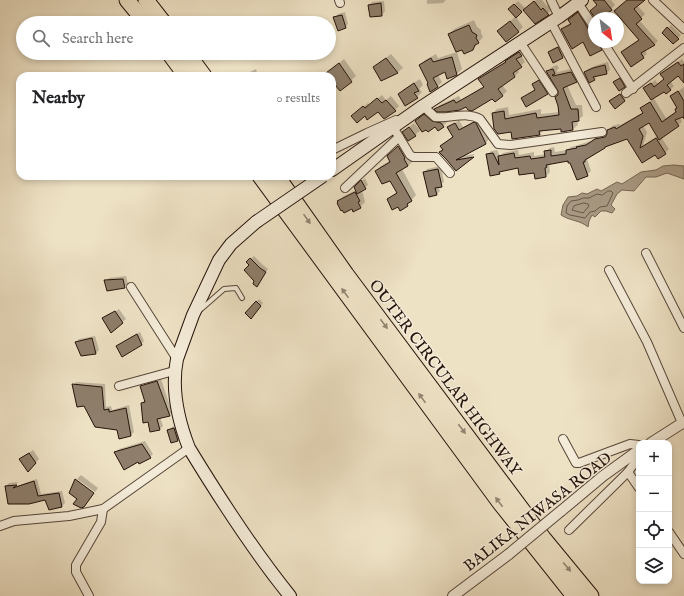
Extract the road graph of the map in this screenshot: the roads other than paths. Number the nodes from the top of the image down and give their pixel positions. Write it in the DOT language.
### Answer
graph roads {
  1 [pos="127,0"];
  2 [pos="146,0"];
  3 [pos="551,0"];
  4 [pos="653,0"];
  5 [pos="580,1"];
  6 [pos="140,16"];
  7 [pos="159,16"];
  8 [pos="588,16"];
  9 [pos="555,19"];
  10 [pos="684,29"];
  11 [pos="520,42"];
  12 [pos="606,48"];
  13 [pos="684,48"];
  14 [pos="174,60"];
  15 [pos="192,60"];
  16 [pos="183,72"];
  17 [pos="201,72"];
  18 [pos="553,92"];
  19 [pos="423,106"];
  20 [pos="596,107"];
  21 [pos="411,114"];
  22 [pos="396,132"];
  23 [pos="602,132"];
  24 [pos="336,148"];
  25 [pos="336,167"];
  26 [pos="450,173"];
  27 [pos="263,180"];
  28 [pos="280,180"];
  29 [pos="317,180"];
  30 [pos="345,188"];
  31 [pos="646,252"];
  32 [pos="609,270"];
  33 [pos="131,287"];
  34 [pos="242,298"];
  35 [pos="193,315"];
  36 [pos="684,328"];
  37 [pos="176,365"];
  38 [pos="119,386"];
  39 [pos="683,423"];
  40 [pos="564,439"];
  41 [pos="656,440"];
  42 [pos="636,445"];
  43 [pos="189,448"];
  44 [pos="636,452"];
  45 [pos="636,461"];
  46 [pos="628,472"];
  47 [pos="636,484"];
  48 [pos="103,509"];
  49 [pos="0,526"];
  50 [pos="569,530"];
  51 [pos="672,536"];
  52 [pos="684,554"];
  53 [pos="89,596"];
  54 [pos="290,596"];
  55 [pos="453,596"];
  56 [pos="574,596"];
  57 [pos="591,596"];
  1 -- 6 [label="highway"];
  2 -- 7 [label="highway"];
  3 -- 9 [label="street"];
  4 -- 10 [label="street"];
  5 -- 8 [label="street"];
  5 -- 9 [label="main road"];
  9 -- 11 [label="main road"];
  9 -- 20 [label="street"];
  11 -- 18 [label="street"];
  11 -- 19 [label="main road"];
  12 -- 13 [label="street"];
  14 -- 16 [label="highway"];
  15 -- 17 [label="highway"];
  19 -- 21 [label="main road"];
  19 -- 23 [label="street"];
  21 -- 22 [label="main road"];
  21 -- 24 [label="street"];
  22 -- 25 [label="main road"];
  22 -- 26 [label="street"];
  22 -- 30 [label="street"];
  56 -- 27 [label="highway, OUTER CIRCULAR HIGHWAY, one-way"];
  28 -- 57 [label="highway, OUTER CIRCULAR HIGHWAY, one-way"];
  29 -- 35 [label="main road, bridge"];
  31 -- 36 [label="street"];
  32 -- 39 [label="street"];
  33 -- 37 [label="street"];
  34 -- 35 [label="lane"];
  35 -- 37 [label="main road"];
  37 -- 38 [label="street"];
  37 -- 43 [label="main road"];
  39 -- 41 [label="street"];
  40 -- 42 [label="street"];
  43 -- 48 [label="street"];
  43 -- 54 [label="main road"];
  44 -- 55 [label="street, BALIKA NIWASA ROAD, bridge"];
  45 -- 46 [label="street"];
  46 -- 47 [label="street"];
  46 -- 50 [label="street"];
  48 -- 49 [label="street"];
  48 -- 53 [label="street"];
  51 -- 52 [label="street"];
}
